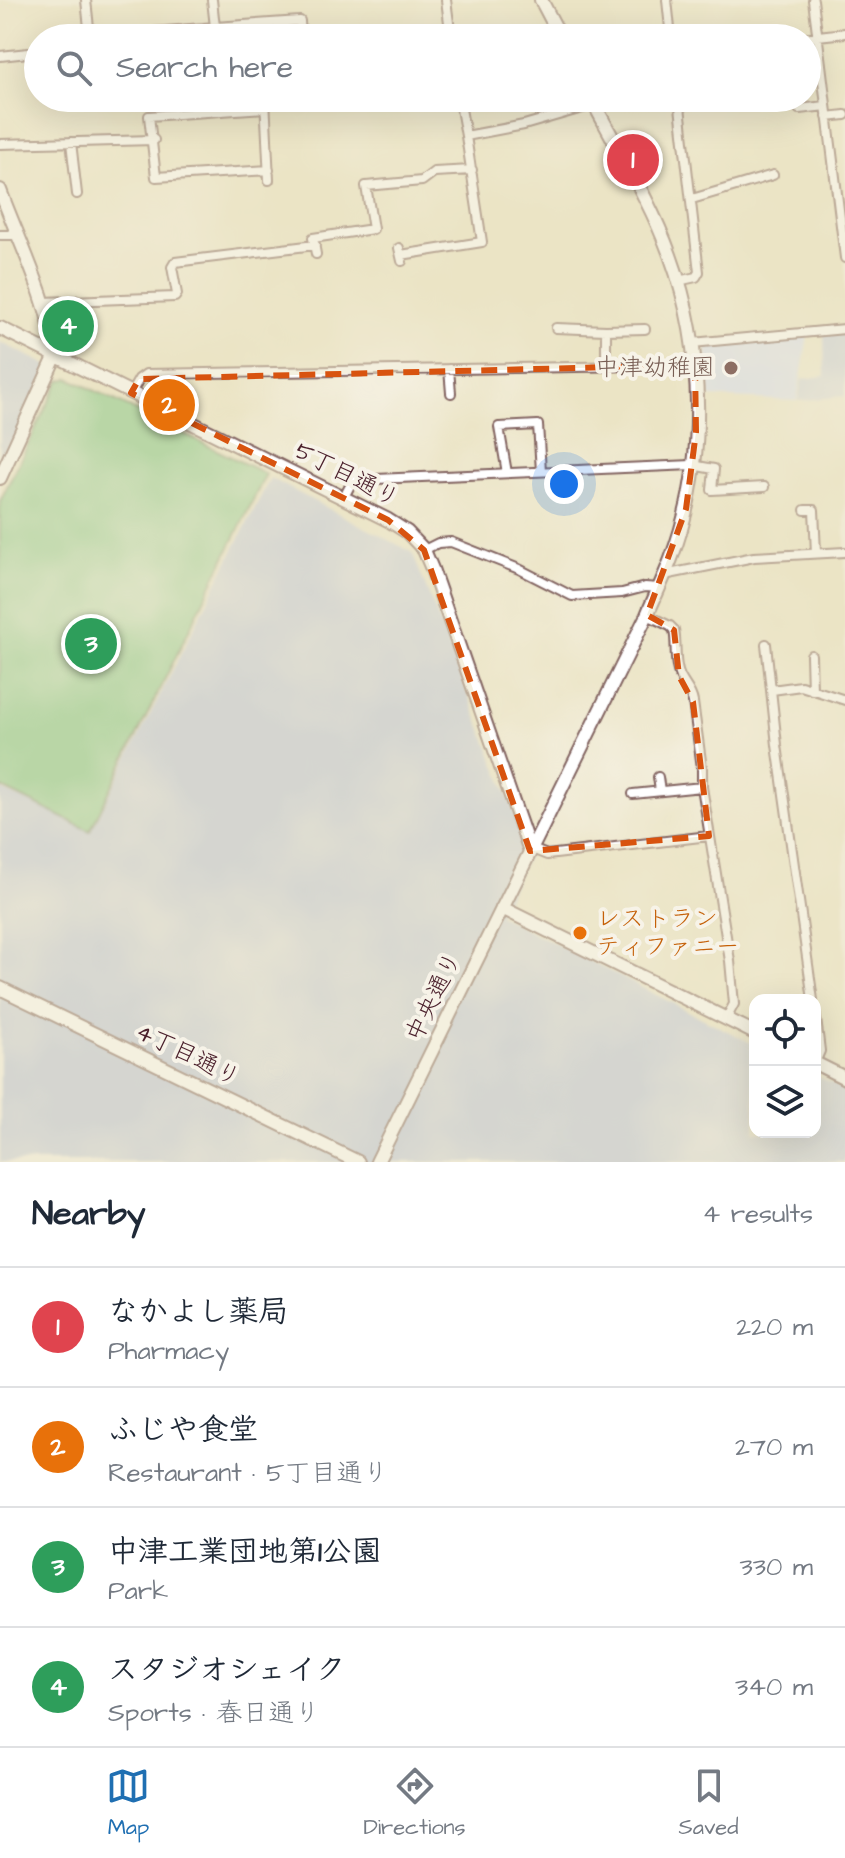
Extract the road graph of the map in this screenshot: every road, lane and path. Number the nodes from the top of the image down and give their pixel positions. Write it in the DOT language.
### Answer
graph roads {
  1 [pos="86,0"];
  2 [pos="212,0"];
  3 [pos="446,0"];
  4 [pos="541,0"];
  5 [pos="667,0"];
  6 [pos="813,0"];
  7 [pos="89,24"];
  8 [pos="215,24"];
  9 [pos="258,24"];
  10 [pos="300,24"];
  11 [pos="449,24"];
  12 [pos="554,24"];
  13 [pos="670,24"];
  14 [pos="816,24"];
  15 [pos="845,33"];
  16 [pos="821,35"];
  17 [pos="24,53"];
  18 [pos="0,56"];
  19 [pos="821,67"];
  20 [pos="826,106"];
  21 [pos="821,107"];
  22 [pos="148,112"];
  23 [pos="266,112"];
  24 [pos="462,112"];
  25 [pos="561,112"];
  26 [pos="599,112"];
  27 [pos="681,112"];
  28 [pos="845,115"];
  29 [pos="827,117"];
  30 [pos="466,136"];
  31 [pos="154,140"];
  32 [pos="71,142"];
  33 [pos="0,144"];
  34 [pos="845,164"];
  35 [pos="834,168"];
  36 [pos="472,170"];
  37 [pos="156,177"];
  38 [pos="768,179"];
  39 [pos="0,190"];
  40 [pos="156,190"];
  41 [pos="77,194"];
  42 [pos="692,199"];
  43 [pos="0,235"];
  44 [pos="16,235"];
  45 [pos="400,254"];
  46 [pos="845,258"];
  47 [pos="678,281"];
  48 [pos="43,302"];
  49 [pos="562,326"];
  50 [pos="639,326"];
  51 [pos="0,328"];
  52 [pos="845,329"];
  53 [pos="606,330"];
  54 [pos="692,343"];
  55 [pos="56,355"];
  56 [pos="695,365"];
  57 [pos="606,366"];
  58 [pos="449,369"];
  59 [pos="131,393"];
  60 [pos="451,393"];
  61 [pos="692,465"];
  62 [pos="541,471"];
  63 [pos="507,473"];
  64 [pos="0,478"];
  65 [pos="764,487"];
  66 [pos="344,497"];
  67 [pos="805,510"];
  68 [pos="424,550"];
  69 [pos="845,552"];
  70 [pos="816,553"];
  71 [pos="662,581"];
  72 [pos="647,615"];
  73 [pos="766,644"];
  74 [pos="811,655"];
  75 [pos="772,690"];
  76 [pos="812,690"];
  77 [pos="845,700"];
  78 [pos="658,777"];
  79 [pos="702,787"];
  80 [pos="660,791"];
  81 [pos="633,794"];
  82 [pos="709,836"];
  83 [pos="531,850"];
  84 [pos="502,908"];
  85 [pos="0,988"];
  86 [pos="812,994"];
  87 [pos="726,1019"];
  88 [pos="749,1030"];
  89 [pos="821,1066"];
  90 [pos="845,1078"];
  91 [pos="358,1162"];
  92 [pos="377,1162"];
  1 -- 7 [label="street"];
  2 -- 8 [label="street"];
  3 -- 11 [label="street"];
  4 -- 12 [label="street"];
  5 -- 13 [label="street"];
  6 -- 14 [label="street"];
  9 -- 10 [label="street"];
  15 -- 16 [label="street"];
  17 -- 18 [label="street"];
  19 -- 20 [label="street"];
  20 -- 21 [label="street"];
  20 -- 29 [label="street"];
  22 -- 31 [label="street"];
  23 -- 37 [label="street"];
  24 -- 30 [label="street"];
  25 -- 30 [label="street"];
  26 -- 47 [label="street, 中央通り"];
  27 -- 42 [label="street"];
  28 -- 29 [label="street"];
  29 -- 35 [label="street"];
  30 -- 36 [label="street"];
  31 -- 32 [label="street"];
  31 -- 37 [label="street"];
  32 -- 33 [label="street"];
  32 -- 41 [label="street"];
  34 -- 35 [label="street"];
  35 -- 46 [label="street"];
  36 -- 45 [label="street"];
  36 -- 48 [label="street"];
  37 -- 40 [label="street"];
  38 -- 42 [label="street"];
  39 -- 44 [label="street"];
  42 -- 47 [label="street"];
  43 -- 44 [label="street"];
  44 -- 48 [label="street"];
  47 -- 54 [label="street, 中央通り"];
  48 -- 55 [label="street"];
  49 -- 53 [label="street"];
  50 -- 53 [label="street"];
  51 -- 55 [label="street, 5丁目通り"];
  52 -- 54 [label="street"];
  53 -- 57 [label="street"];
  54 -- 56 [label="street, 中央通り"];
  55 -- 59 [label="street, 5丁目通り"];
  55 -- 64 [label="street"];
  56 -- 57 [label="street"];
  56 -- 61 [label="street, 中央通り"];
  57 -- 58 [label="street"];
  58 -- 59 [label="street"];
  58 -- 60 [label="street"];
  59 -- 66 [label="street, 5丁目通り"];
  61 -- 62 [label="street"];
  61 -- 65 [label="street"];
  61 -- 71 [label="street, 中央通り"];
  62 -- 63 [label="street"];
  62 -- 63 [label="street"];
  63 -- 66 [label="street"];
  66 -- 68 [label="street, 5丁目通り"];
  67 -- 70 [label="street"];
  68 -- 71 [label="street"];
  68 -- 83 [label="street"];
  69 -- 70 [label="street"];
  70 -- 71 [label="street"];
  71 -- 72 [label="street, 中央通り"];
  72 -- 79 [label="street"];
  72 -- 83 [label="street, 中央通り"];
  73 -- 75 [label="street"];
  74 -- 76 [label="street"];
  75 -- 76 [label="street"];
  75 -- 86 [label="street"];
  76 -- 77 [label="street"];
  78 -- 80 [label="street"];
  79 -- 80 [label="street"];
  79 -- 82 [label="street"];
  80 -- 81 [label="street"];
  82 -- 83 [label="street"];
  82 -- 87 [label="street"];
  83 -- 84 [label="street, 中央通り"];
  84 -- 87 [label="street"];
  84 -- 92 [label="street, 中央通り"];
  85 -- 91 [label="street, 4丁目通り"];
  87 -- 88 [label="street"];
  89 -- 90 [label="street"];
}
